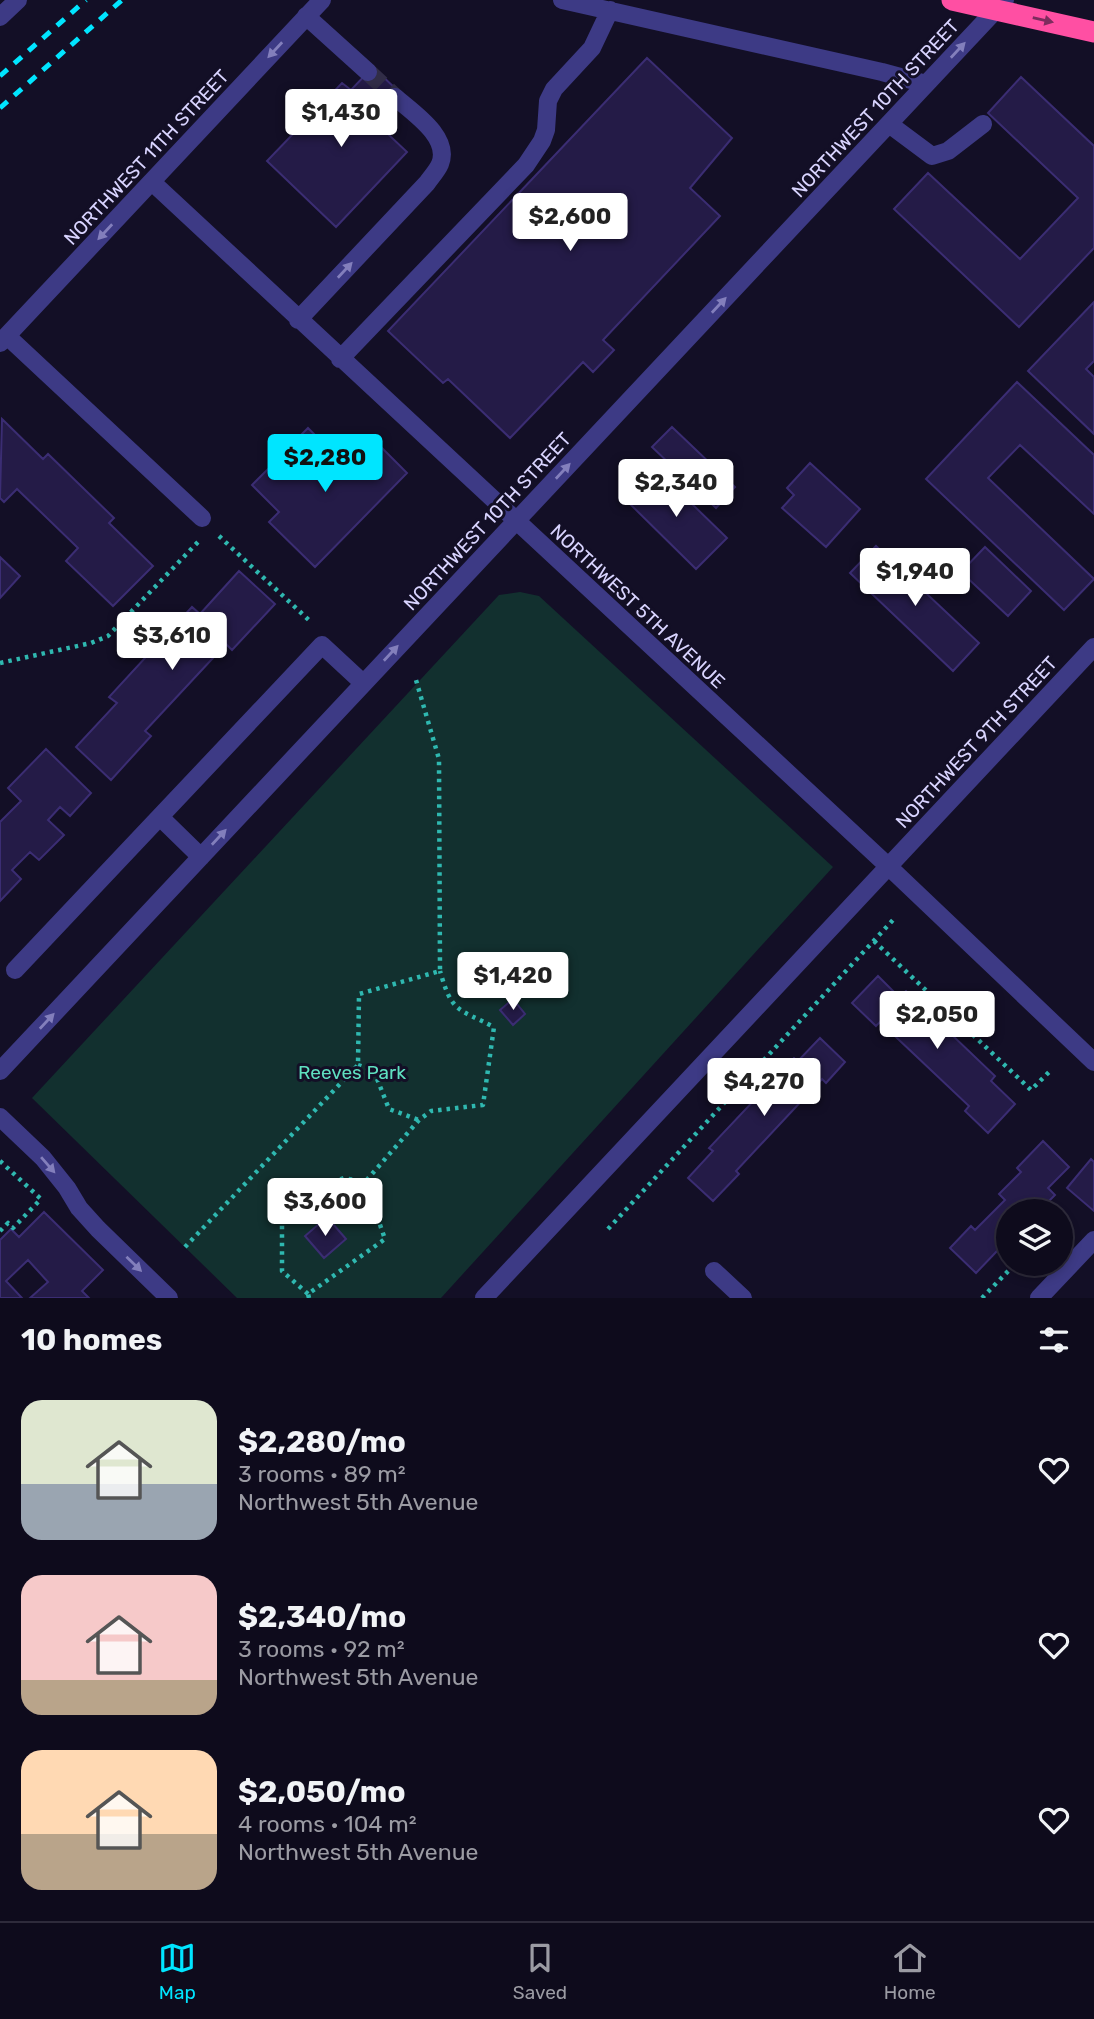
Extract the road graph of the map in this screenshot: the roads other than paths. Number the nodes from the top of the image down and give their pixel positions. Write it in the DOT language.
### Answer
graph roads {
  1 [pos="18,0"];
  2 [pos="322,0"];
  3 [pos="562,0"];
  4 [pos="952,0"];
  5 [pos="1005,0"];
  6 [pos="610,10"];
  7 [pos="306,16"];
  8 [pos="0,17"];
  9 [pos="1094,32"];
  10 [pos="368,72"];
  11 [pos="926,84"];
  12 [pos="395,97"];
  13 [pos="889,124"];
  14 [pos="983,124"];
  15 [pos="152,182"];
  16 [pos="298,320"];
  17 [pos="3,339"];
  18 [pos="340,359"];
  19 [pos="516,521"];
  20 [pos="206,523"];
  21 [pos="1094,647"];
  22 [pos="363,683"];
  23 [pos="160,817"];
  24 [pos="201,857"];
  25 [pos="888,866"];
  26 [pos="15,970"];
  27 [pos="1094,1062"];
  28 [pos="0,1071"];
  29 [pos="0,1117"];
  30 [pos="1094,1240"];
  31 [pos="714,1271"];
  32 [pos="169,1298"];
  33 [pos="485,1298"];
  34 [pos="743,1298"];
  35 [pos="1039,1298"];
  1 -- 8 [label="street"];
  2 -- 7 [label="street, NORTHWEST 11TH STREET"];
  3 -- 6 [label="street"];
  4 -- 9 [label="highway, one-way, bridge"];
  11 -- 5 [label="street, NORTHWEST 10TH STREET, one-way"];
  6 -- 11 [label="street"];
  6 -- 18 [label="street"];
  7 -- 10 [label="street"];
  7 -- 15 [label="street, NORTHWEST 11TH STREET, one-way"];
  11 -- 13 [label="street, NORTHWEST 10TH STREET"];
  16 -- 12 [label="street, one-way"];
  13 -- 14 [label="street"];
  19 -- 13 [label="street, NORTHWEST 10TH STREET, one-way"];
  15 -- 16 [label="street, NORTHWEST 5TH AVENUE"];
  15 -- 17 [label="street, NORTHWEST 11TH STREET, one-way"];
  16 -- 18 [label="street, NORTHWEST 5TH AVENUE"];
  17 -- 20 [label="street"];
  18 -- 19 [label="street, NORTHWEST 5TH AVENUE"];
  22 -- 19 [label="street, NORTHWEST 10TH STREET, one-way"];
  19 -- 25 [label="street, NORTHWEST 5TH AVENUE"];
  21 -- 25 [label="street, NORTHWEST 9TH STREET"];
  22 -- 23 [label="street"];
  24 -- 22 [label="street, NORTHWEST 10TH STREET, one-way"];
  23 -- 24 [label="street"];
  23 -- 26 [label="street"];
  28 -- 24 [label="street, NORTHWEST 10TH STREET, one-way"];
  25 -- 27 [label="street, NORTHWEST 5TH AVENUE"];
  25 -- 33 [label="street, NORTHWEST 9TH STREET"];
  29 -- 32 [label="street, one-way"];
  30 -- 35 [label="street"];
  31 -- 34 [label="street"];
}
